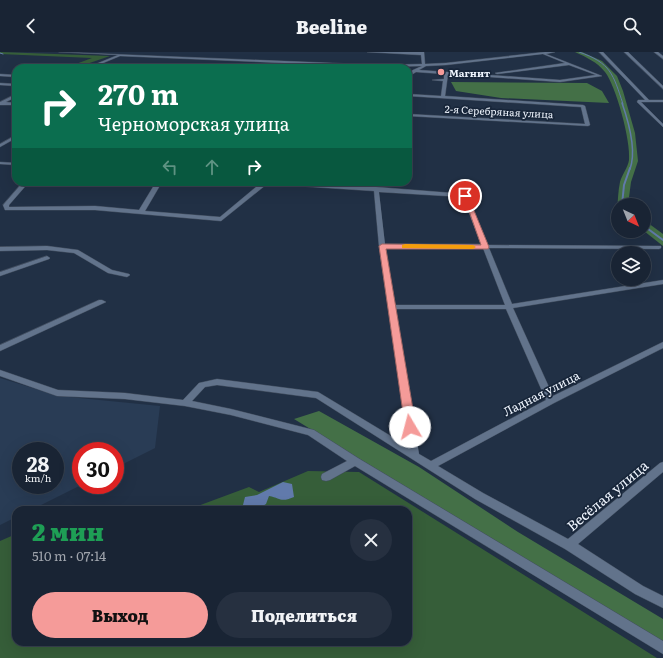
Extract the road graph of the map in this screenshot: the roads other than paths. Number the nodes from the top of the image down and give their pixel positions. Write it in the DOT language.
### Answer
graph roads {
  1 [pos="61,52"];
  2 [pos="127,52"];
  3 [pos="369,52"];
  4 [pos="554,52"];
  5 [pos="601,52"];
  6 [pos="626,52"];
  7 [pos="656,52"];
  8 [pos="422,53"];
  9 [pos="542,53"];
  10 [pos="122,55"];
  11 [pos="547,55"];
  12 [pos="663,58"];
  13 [pos="476,61"];
  14 [pos="98,64"];
  15 [pos="312,64"];
  16 [pos="570,64"];
  17 [pos="412,67"];
  18 [pos="423,67"];
  19 [pos="431,68"];
  20 [pos="414,71"];
  21 [pos="446,74"];
  22 [pos="0,75"];
  23 [pos="461,75"];
  24 [pos="12,76"];
  25 [pos="476,76"];
  26 [pos="434,80"];
  27 [pos="445,80"];
  28 [pos="0,84"];
  29 [pos="12,85"];
  30 [pos="663,88"];
  31 [pos="412,95"];
  32 [pos="11,97"];
  33 [pos="443,97"];
  34 [pos="0,98"];
  35 [pos="647,100"];
  36 [pos="663,101"];
  37 [pos="1,103"];
  38 [pos="12,104"];
  39 [pos="412,115"];
  40 [pos="663,126"];
  41 [pos="12,138"];
  42 [pos="0,146"];
  43 [pos="0,163"];
  44 [pos="12,164"];
  45 [pos="23,186"];
  46 [pos="157,186"];
  47 [pos="260,186"];
  48 [pos="328,186"];
  49 [pos="376,189"];
  50 [pos="141,212"];
  51 [pos="382,246"];
  52 [pos="486,247"];
  53 [pos="659,247"];
  54 [pos="0,249"];
  55 [pos="47,258"];
  56 [pos="0,274"];
  57 [pos="127,275"];
  58 [pos="663,282"];
  59 [pos="102,302"];
  60 [pos="393,307"];
  61 [pos="509,307"];
  62 [pos="663,345"];
  63 [pos="0,348"];
  64 [pos="0,373"];
  65 [pos="551,401"];
  66 [pos="185,403"];
  67 [pos="415,457"];
  68 [pos="355,461"];
  69 [pos="431,465"];
  70 [pos="663,466"];
  71 [pos="326,477"];
  72 [pos="569,545"];
  73 [pos="663,602"];
  74 [pos="663,648"];
  1 -- 10 [label="street"];
  2 -- 10 [label="street"];
  3 -- 8 [label="street"];
  4 -- 9 [label="street"];
  5 -- 35 [label="street"];
  6 -- 30 [label="street"];
  7 -- 12 [label="street"];
  8 -- 18 [label="street"];
  9 -- 11 [label="street"];
  9 -- 13 [label="street"];
  10 -- 14 [label="street"];
  10 -- 15 [label="street"];
  11 -- 13 [label="street"];
  11 -- 16 [label="street"];
  13 -- 18 [label="street"];
  16 -- 25 [label="street"];
  16 -- 25 [label="street"];
  17 -- 18 [label="street"];
  18 -- 19 [label="street"];
  18 -- 20 [label="street"];
  19 -- 21 [label="street"];
  19 -- 23 [label="street"];
  20 -- 21 [label="street"];
  21 -- 23 [label="street"];
  21 -- 27 [label="street"];
  22 -- 24 [label="street"];
  23 -- 25 [label="street"];
  26 -- 27 [label="street"];
  27 -- 33 [label="street"];
  28 -- 29 [label="street"];
  31 -- 33 [label="street"];
  32 -- 34 [label="street"];
  32 -- 37 [label="street"];
  33 -- 39 [label="street, 2-я Серебряная улица"];
  35 -- 36 [label="street"];
  35 -- 40 [label="street"];
  37 -- 38 [label="street"];
  41 -- 42 [label="street"];
  43 -- 44 [label="street"];
  45 -- 50 [label="street"];
  46 -- 50 [label="street"];
  47 -- 50 [label="street"];
  48 -- 49 [label="street"];
  49 -- 51 [label="street"];
  49 -- 52 [label="street"];
  51 -- 52 [label="street"];
  51 -- 60 [label="street"];
  52 -- 53 [label="street"];
  52 -- 61 [label="street"];
  54 -- 57 [label="street"];
  55 -- 56 [label="street"];
  58 -- 61 [label="street"];
  59 -- 63 [label="street"];
  60 -- 61 [label="street"];
  60 -- 67 [label="street"];
  61 -- 65 [label="street"];
  62 -- 65 [label="street, Ладная улица"];
  64 -- 66 [label="street"];
  65 -- 69 [label="street, Ладная улица"];
  66 -- 67 [label="street"];
  66 -- 68 [label="street"];
  67 -- 69 [label="street"];
  68 -- 71 [label="street"];
  68 -- 74 [label="street"];
  69 -- 72 [label="street"];
  70 -- 72 [label="street, Весёлая улица"];
  72 -- 73 [label="street"];
}
